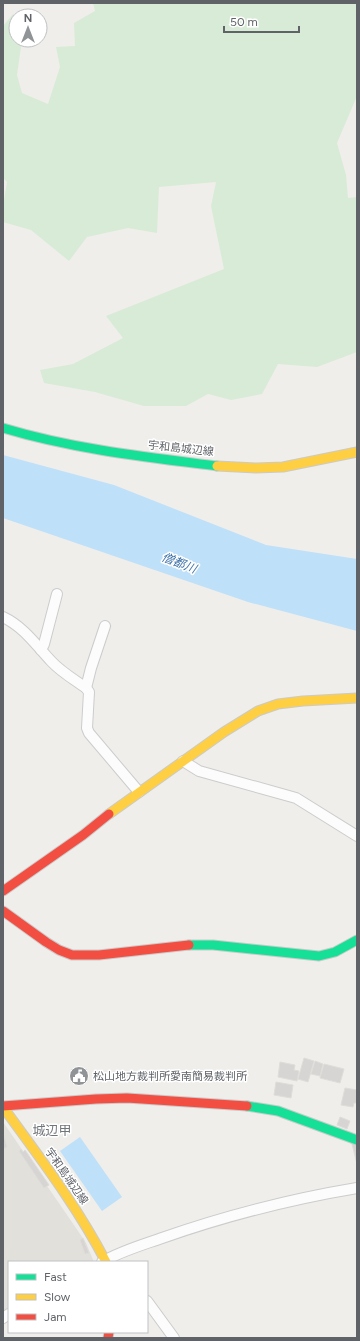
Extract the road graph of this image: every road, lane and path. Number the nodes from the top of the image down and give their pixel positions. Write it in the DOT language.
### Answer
graph roads {
  1 [pos="3,428"];
  2 [pos="357,452"];
  3 [pos="58,594"];
  4 [pos="3,617"];
  5 [pos="105,626"];
  6 [pos="41,650"];
  7 [pos="86,688"];
  8 [pos="357,698"];
  9 [pos="183,761"];
  10 [pos="139,792"];
  11 [pos="357,836"];
  12 [pos="3,892"];
  13 [pos="3,911"];
  14 [pos="357,940"];
  15 [pos="3,1106"];
  16 [pos="357,1140"];
  17 [pos="357,1188"];
  18 [pos="105,1261"];
  19 [pos="148,1303"];
  20 [pos="174,1338"];
  1 -- 2 [label="street, 宇和島城辺線"];
  3 -- 6 [label="street"];
  4 -- 6 [label="street"];
  5 -- 7 [label="street"];
  6 -- 7 [label="street"];
  7 -- 10 [label="street"];
  8 -- 9 [label="street"];
  9 -- 10 [label="street"];
  9 -- 11 [label="street"];
  10 -- 12 [label="street"];
  13 -- 14 [label="street"];
  15 -- 16 [label="street"];
  15 -- 18 [label="street, 宇和島城辺線"];
  17 -- 18 [label="street"];
  19 -- 20 [label="street"];
}
